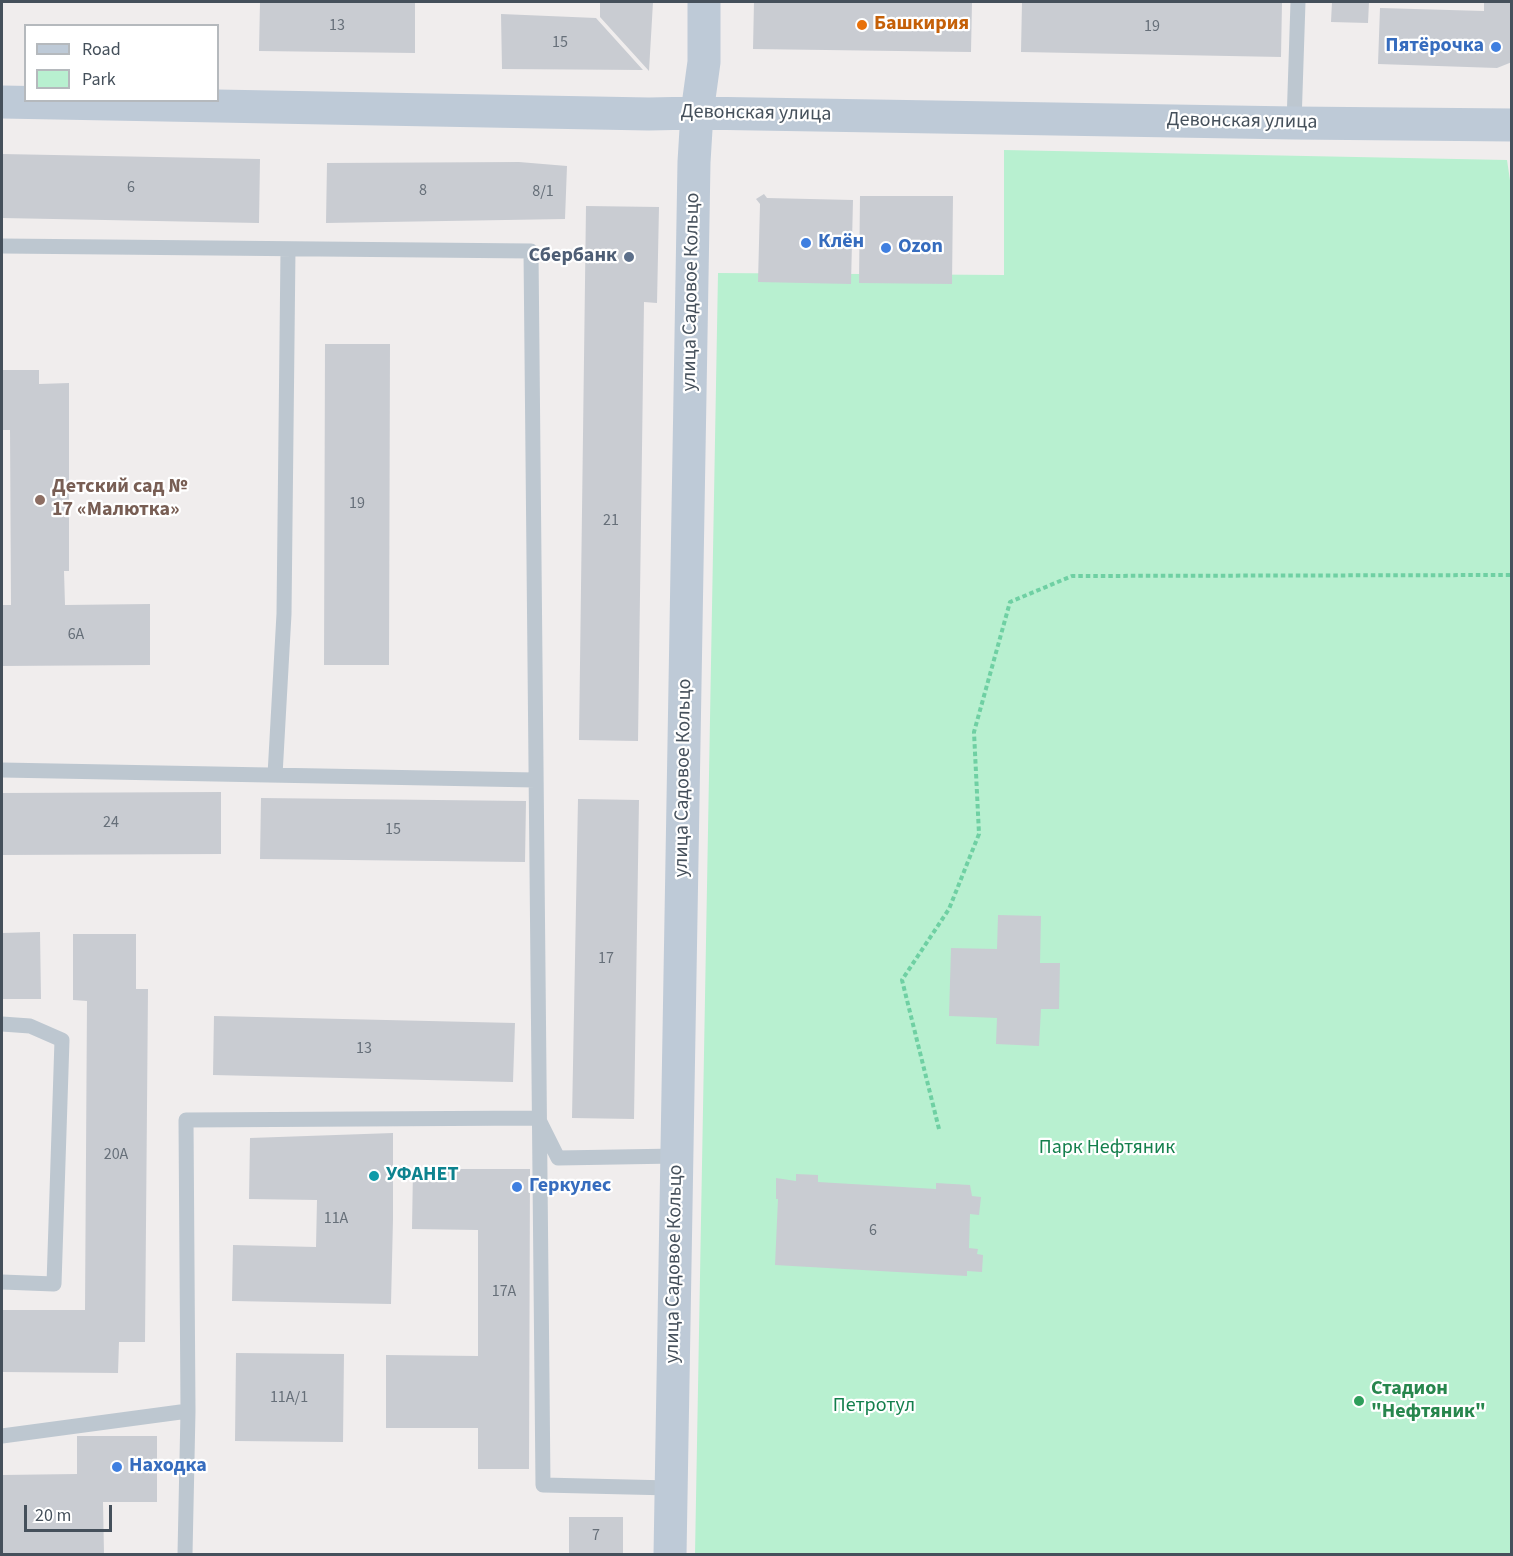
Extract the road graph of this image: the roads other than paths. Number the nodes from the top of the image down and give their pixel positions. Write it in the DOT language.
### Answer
graph roads {
  1 [pos="704,2"];
  2 [pos="1298,2"];
  3 [pos="2,102"];
  4 [pos="696,112"];
  5 [pos="1294,123"];
  6 [pos="1512,125"];
  7 [pos="2,246"];
  8 [pos="288,249"];
  9 [pos="2,770"];
  10 [pos="275,775"];
  11 [pos="535,782"];
  12 [pos="2,1024"];
  13 [pos="538,1118"];
  14 [pos="677,1156"];
  15 [pos="2,1282"];
  16 [pos="188,1411"];
  17 [pos="2,1436"];
  18 [pos="671,1488"];
  19 [pos="185,1554"];
  20 [pos="670,1554"];
  1 -- 4 [label="main road, улица Садовое Кольцо"];
  2 -- 5 [label="lane"];
  3 -- 4 [label="main road, Девонская улица"];
  4 -- 5 [label="main road, Девонская улица"];
  4 -- 14 [label="main road, улица Садовое Кольцо"];
  5 -- 6 [label="main road, Девонская улица"];
  7 -- 8 [label="lane"];
  8 -- 10 [label="lane"];
  8 -- 11 [label="lane"];
  9 -- 10 [label="lane"];
  10 -- 11 [label="lane"];
  11 -- 13 [label="lane"];
  12 -- 15 [label="lane"];
  13 -- 14 [label="lane"];
  13 -- 16 [label="lane"];
  13 -- 18 [label="lane"];
  14 -- 18 [label="main road, улица Садовое Кольцо"];
  16 -- 17 [label="lane"];
  16 -- 19 [label="lane"];
  18 -- 20 [label="main road, улица Садовое Кольцо"];
}
